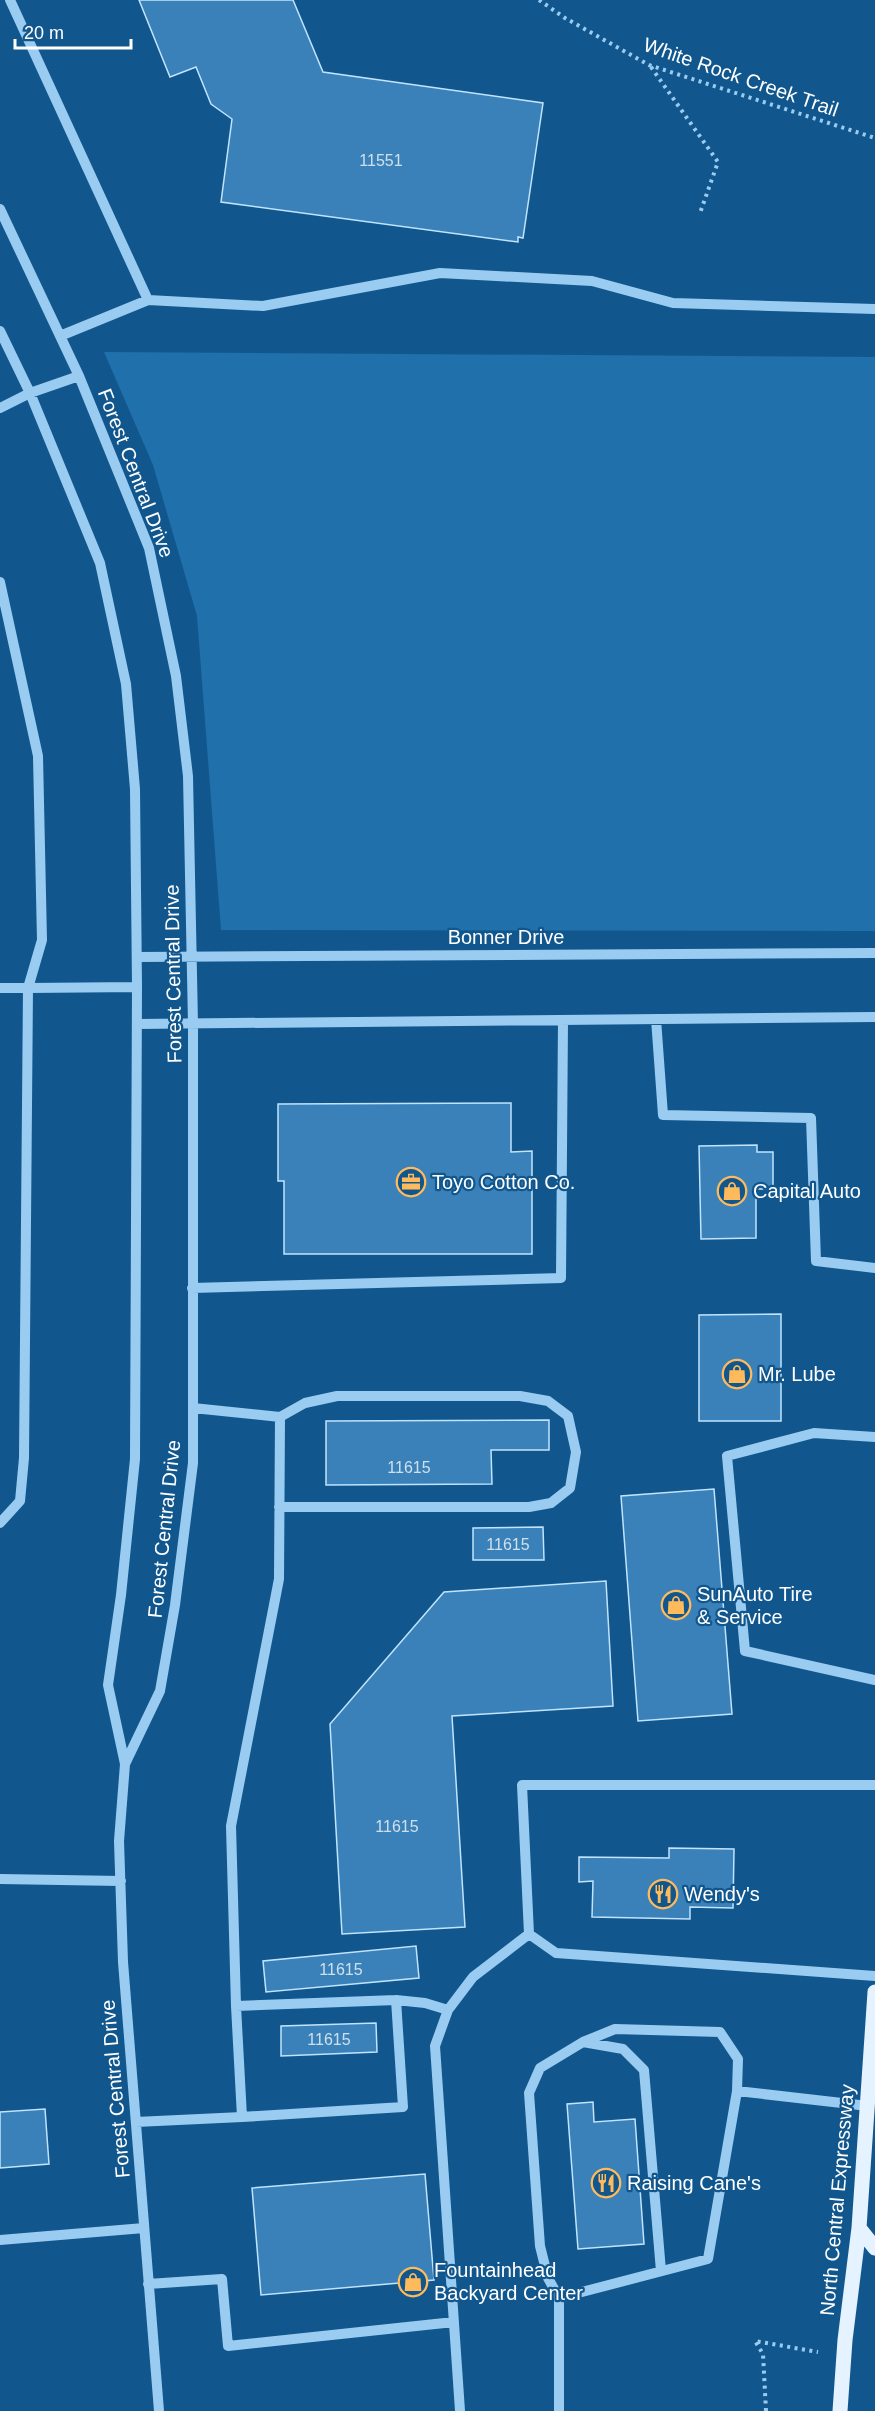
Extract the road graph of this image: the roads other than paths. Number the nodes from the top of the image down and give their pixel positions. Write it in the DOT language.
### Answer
graph roads {
  1 [pos="10,0"];
  2 [pos="0,209"];
  3 [pos="148,300"];
  4 [pos="875,309"];
  5 [pos="0,331"];
  6 [pos="60,336"];
  7 [pos="78,376"];
  8 [pos="30,393"];
  9 [pos="0,408"];
  10 [pos="0,582"];
  11 [pos="875,953"];
  12 [pos="137,957"];
  13 [pos="191,957"];
  14 [pos="137,987"];
  15 [pos="0,988"];
  16 [pos="28,988"];
  17 [pos="875,1017"];
  18 [pos="656,1019"];
  19 [pos="563,1020"];
  20 [pos="137,1024"];
  21 [pos="193,1024"];
  22 [pos="875,1268"];
  23 [pos="192,1288"];
  24 [pos="193,1408"];
  25 [pos="280,1417"];
  26 [pos="875,1437"];
  27 [pos="279,1507"];
  28 [pos="0,1523"];
  29 [pos="875,1680"];
  30 [pos="125,1764"];
  31 [pos="875,1785"];
  32 [pos="0,1879"];
  33 [pos="121,1881"];
  34 [pos="529,1934"];
  35 [pos="875,1976"];
  36 [pos="875,1992"];
  37 [pos="396,2000"];
  38 [pos="236,2006"];
  39 [pos="448,2010"];
  40 [pos="583,2042"];
  41 [pos="738,2091"];
  42 [pos="868,2106"];
  43 [pos="242,2117"];
  44 [pos="136,2122"];
  45 [pos="144,2228"];
  46 [pos="860,2228"];
  47 [pos="0,2240"];
  48 [pos="875,2248"];
  49 [pos="662,2271"];
  50 [pos="148,2284"];
  51 [pos="559,2298"];
  52 [pos="454,2322"];
  53 [pos="159,2411"];
  54 [pos="460,2411"];
  55 [pos="559,2411"];
  56 [pos="840,2411"];
  1 -- 3 [label="street"];
  2 -- 6 [label="street, Forest Central Drive"];
  3 -- 4 [label="street"];
  3 -- 6 [label="street"];
  5 -- 8 [label="street, Forest Central Drive"];
  6 -- 7 [label="street, Forest Central Drive"];
  7 -- 8 [label="street"];
  7 -- 13 [label="street, Forest Central Drive"];
  8 -- 9 [label="street"];
  8 -- 12 [label="street, Forest Central Drive"];
  10 -- 16 [label="street"];
  11 -- 13 [label="street, Bonner Drive"];
  12 -- 13 [label="street, Bonner Drive"];
  12 -- 14 [label="street, Forest Central Drive"];
  13 -- 21 [label="street, Forest Central Drive"];
  14 -- 16 [label="street"];
  14 -- 20 [label="street, Forest Central Drive"];
  15 -- 16 [label="street"];
  16 -- 28 [label="street"];
  17 -- 18 [label="street"];
  18 -- 19 [label="street"];
  18 -- 22 [label="street"];
  19 -- 21 [label="street"];
  19 -- 23 [label="street"];
  20 -- 21 [label="street"];
  20 -- 30 [label="street, Forest Central Drive"];
  21 -- 23 [label="street, Forest Central Drive"];
  23 -- 24 [label="street, Forest Central Drive"];
  24 -- 25 [label="street"];
  24 -- 30 [label="street, Forest Central Drive"];
  25 -- 27 [label="street"];
  25 -- 27 [label="street"];
  26 -- 29 [label="street"];
  27 -- 38 [label="street"];
  30 -- 33 [label="street, Forest Central Drive"];
  31 -- 34 [label="street"];
  32 -- 33 [label="street"];
  33 -- 44 [label="street, Forest Central Drive"];
  34 -- 35 [label="street"];
  34 -- 39 [label="street"];
  36 -- 42 [label="main road, North Central Expressway"];
  37 -- 38 [label="street"];
  37 -- 39 [label="street"];
  37 -- 43 [label="street"];
  38 -- 43 [label="street"];
  39 -- 52 [label="street"];
  40 -- 41 [label="street"];
  40 -- 49 [label="street"];
  40 -- 51 [label="street"];
  41 -- 42 [label="street"];
  41 -- 49 [label="street"];
  42 -- 46 [label="main road, North Central Expressway"];
  43 -- 44 [label="street"];
  44 -- 45 [label="street, Forest Central Drive"];
  45 -- 47 [label="street"];
  45 -- 50 [label="street, Forest Central Drive"];
  46 -- 48 [label="main road"];
  46 -- 56 [label="main road, North Central Expressway"];
  49 -- 51 [label="street"];
  50 -- 52 [label="street"];
  50 -- 53 [label="street, Forest Central Drive"];
  51 -- 55 [label="street"];
  52 -- 54 [label="street"];
}
